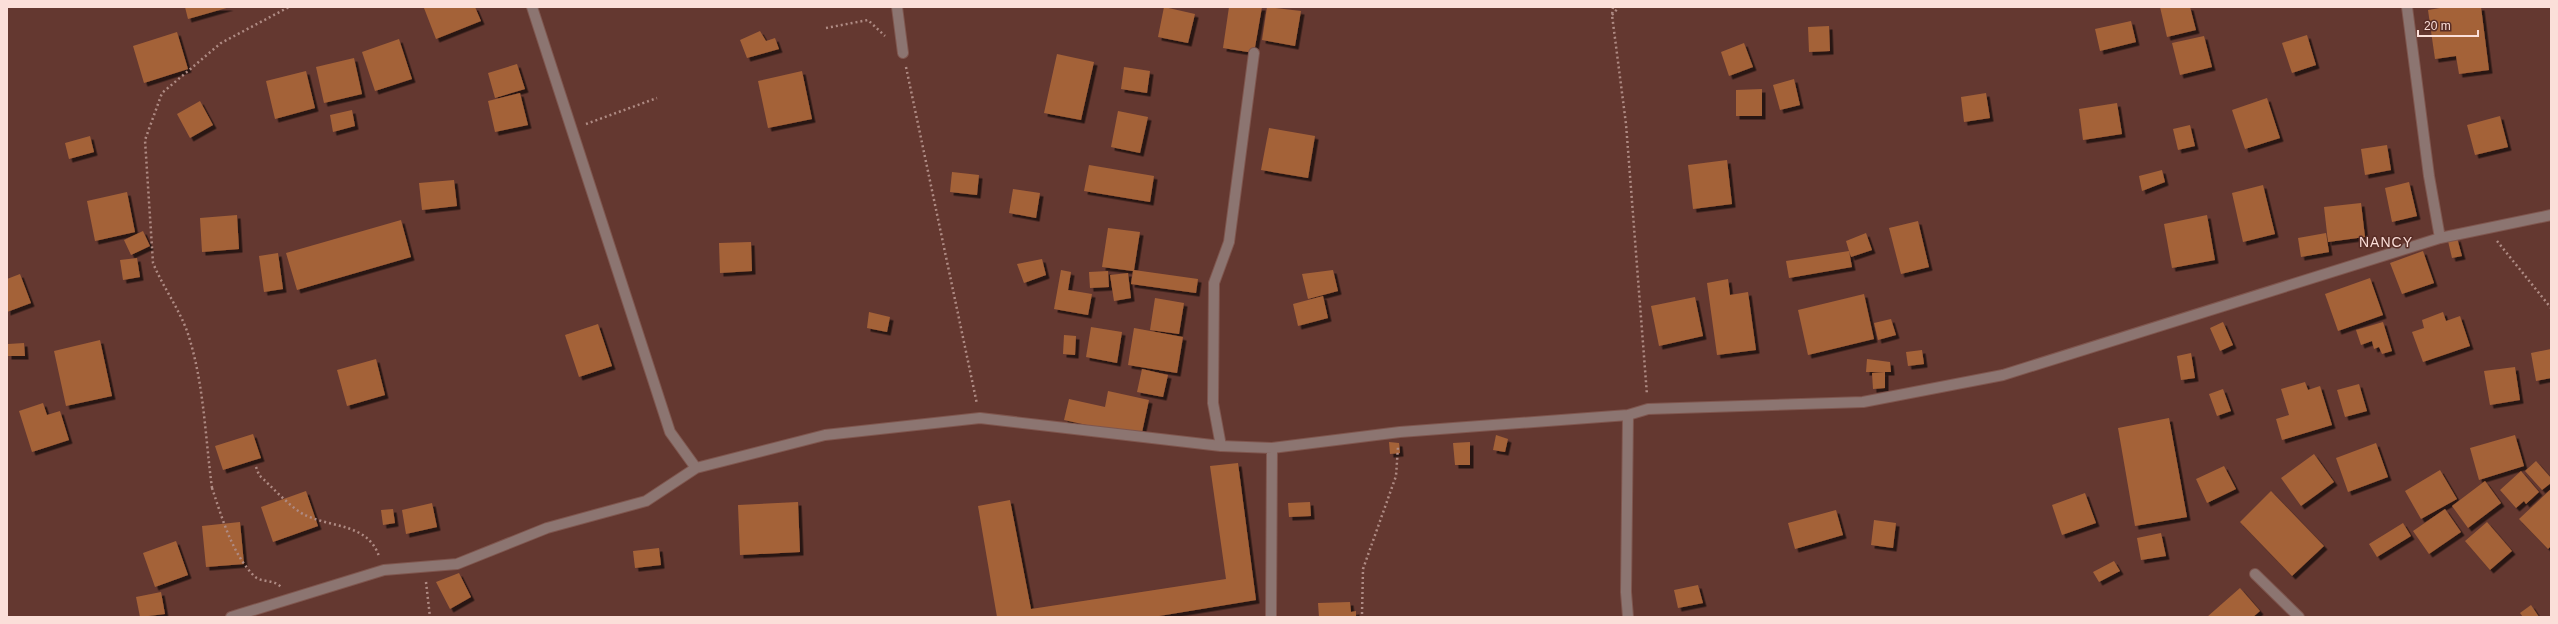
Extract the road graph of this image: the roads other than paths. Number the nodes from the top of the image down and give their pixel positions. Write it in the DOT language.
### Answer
graph roads {
  1 [pos="532,7"];
  2 [pos="896,7"];
  3 [pos="2406,7"];
  4 [pos="903,53"];
  5 [pos="1254,53"];
  6 [pos="2551,215"];
  7 [pos="2440,238"];
  8 [pos="1628,415"];
  9 [pos="1221,446"];
  10 [pos="1272,448"];
  11 [pos="696,468"];
  12 [pos="2255,574"];
  13 [pos="231,617"];
  14 [pos="1271,617"];
  15 [pos="1628,617"];
  16 [pos="2299,617"];
  1 -- 11 [label="street"];
  2 -- 4 [label="street"];
  3 -- 7 [label="street"];
  5 -- 9 [label="street"];
  6 -- 7 [label="street"];
  7 -- 8 [label="street"];
  8 -- 10 [label="street"];
  8 -- 15 [label="street"];
  9 -- 10 [label="street"];
  9 -- 11 [label="street"];
  10 -- 14 [label="street"];
  11 -- 13 [label="street"];
  12 -- 16 [label="street"];
}
